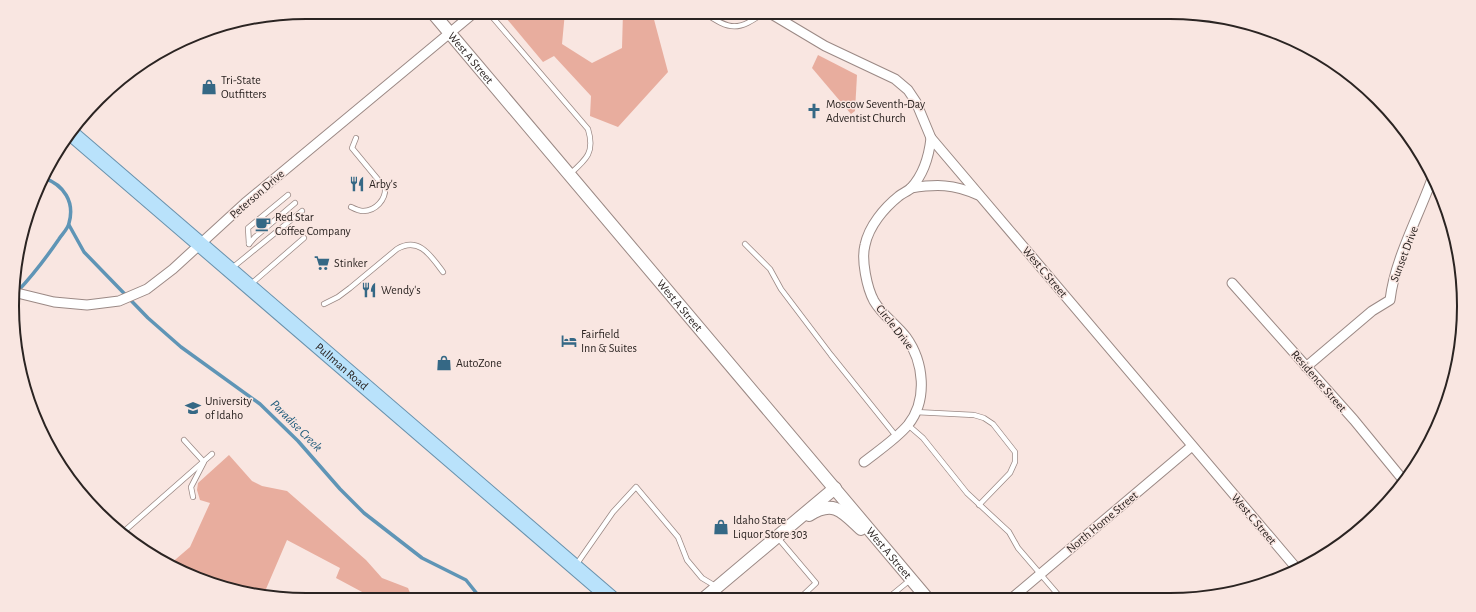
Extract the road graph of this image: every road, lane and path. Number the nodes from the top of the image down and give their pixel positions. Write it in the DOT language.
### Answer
graph roads {
  1 [pos="438,19"];
  2 [pos="467,19"];
  3 [pos="494,19"];
  4 [pos="714,19"];
  5 [pos="756,19"];
  6 [pos="779,19"];
  7 [pos="450,33"];
  8 [pos="74,136"];
  9 [pos="356,138"];
  10 [pos="931,138"];
  11 [pos="570,174"];
  12 [pos="1430,185"];
  13 [pos="911,188"];
  14 [pos="288,195"];
  15 [pos="980,196"];
  16 [pos="296,204"];
  17 [pos="351,207"];
  18 [pos="302,211"];
  19 [pos="304,238"];
  20 [pos="745,244"];
  21 [pos="199,246"];
  22 [pos="230,271"];
  23 [pos="443,272"];
  24 [pos="1232,282"];
  25 [pos="248,286"];
  26 [pos="20,294"];
  27 [pos="324,304"];
  28 [pos="1306,367"];
  29 [pos="914,412"];
  30 [pos="908,425"];
  31 [pos="896,436"];
  32 [pos="184,440"];
  33 [pos="1192,446"];
  34 [pos="212,454"];
  35 [pos="204,462"];
  36 [pos="864,462"];
  37 [pos="1401,477"];
  38 [pos="835,488"];
  39 [pos="193,497"];
  40 [pos="979,505"];
  41 [pos="126,530"];
  42 [pos="781,534"];
  43 [pos="1293,565"];
  44 [pos="575,566"];
  45 [pos="1040,573"];
  46 [pos="911,579"];
  47 [pos="717,587"];
  48 [pos="605,593"];
  49 [pos="710,593"];
  50 [pos="805,593"];
  51 [pos="894,593"];
  52 [pos="923,593"];
  53 [pos="1018,593"];
  54 [pos="1057,593"];
  1 -- 7 [label="street, West A Street"];
  2 -- 7 [label="street, Peterson Drive"];
  3 -- 11 [label="lane"];
  4 -- 5 [label="lane"];
  6 -- 10 [label="street, West C Street"];
  7 -- 11 [label="street, West A Street"];
  7 -- 21 [label="street, Peterson Drive"];
  8 -- 21 [label="main road, Pullman Road"];
  9 -- 17 [label="lane"];
  10 -- 13 [label="street, Circle Drive"];
  10 -- 15 [label="street, West C Street"];
  11 -- 38 [label="street, West A Street"];
  12 -- 28 [label="street, Sunset Drive"];
  13 -- 15 [label="street"];
  13 -- 29 [label="street, Circle Drive"];
  14 -- 16 [label="lane"];
  15 -- 33 [label="street, West C Street"];
  18 -- 22 [label="lane"];
  19 -- 25 [label="lane"];
  20 -- 31 [label="lane"];
  21 -- 22 [label="main road, Pullman Road"];
  21 -- 26 [label="street, Peterson Drive"];
  22 -- 25 [label="main road, Pullman Road"];
  23 -- 27 [label="lane"];
  24 -- 28 [label="street, Residence Street"];
  25 -- 44 [label="main road, Pullman Road"];
  28 -- 37 [label="street, Residence Street"];
  29 -- 30 [label="street, Circle Drive"];
  29 -- 40 [label="lane"];
  30 -- 31 [label="street, Circle Drive"];
  30 -- 40 [label="lane"];
  31 -- 36 [label="street, Circle Drive"];
  32 -- 35 [label="lane"];
  33 -- 43 [label="street, West C Street"];
  33 -- 45 [label="street, North Home Street"];
  34 -- 35 [label="lane"];
  35 -- 39 [label="lane"];
  35 -- 41 [label="lane"];
  38 -- 42 [label="street"];
  38 -- 46 [label="street, West A Street"];
  40 -- 45 [label="lane"];
  42 -- 46 [label="street"];
  42 -- 47 [label="street"];
  42 -- 50 [label="lane"];
  44 -- 47 [label="lane"];
  44 -- 48 [label="main road, Pullman Road"];
  45 -- 53 [label="street, North Home Street"];
  45 -- 54 [label="lane"];
  46 -- 51 [label="lane"];
  46 -- 52 [label="street, West A Street"];
  47 -- 49 [label="street"];
}
